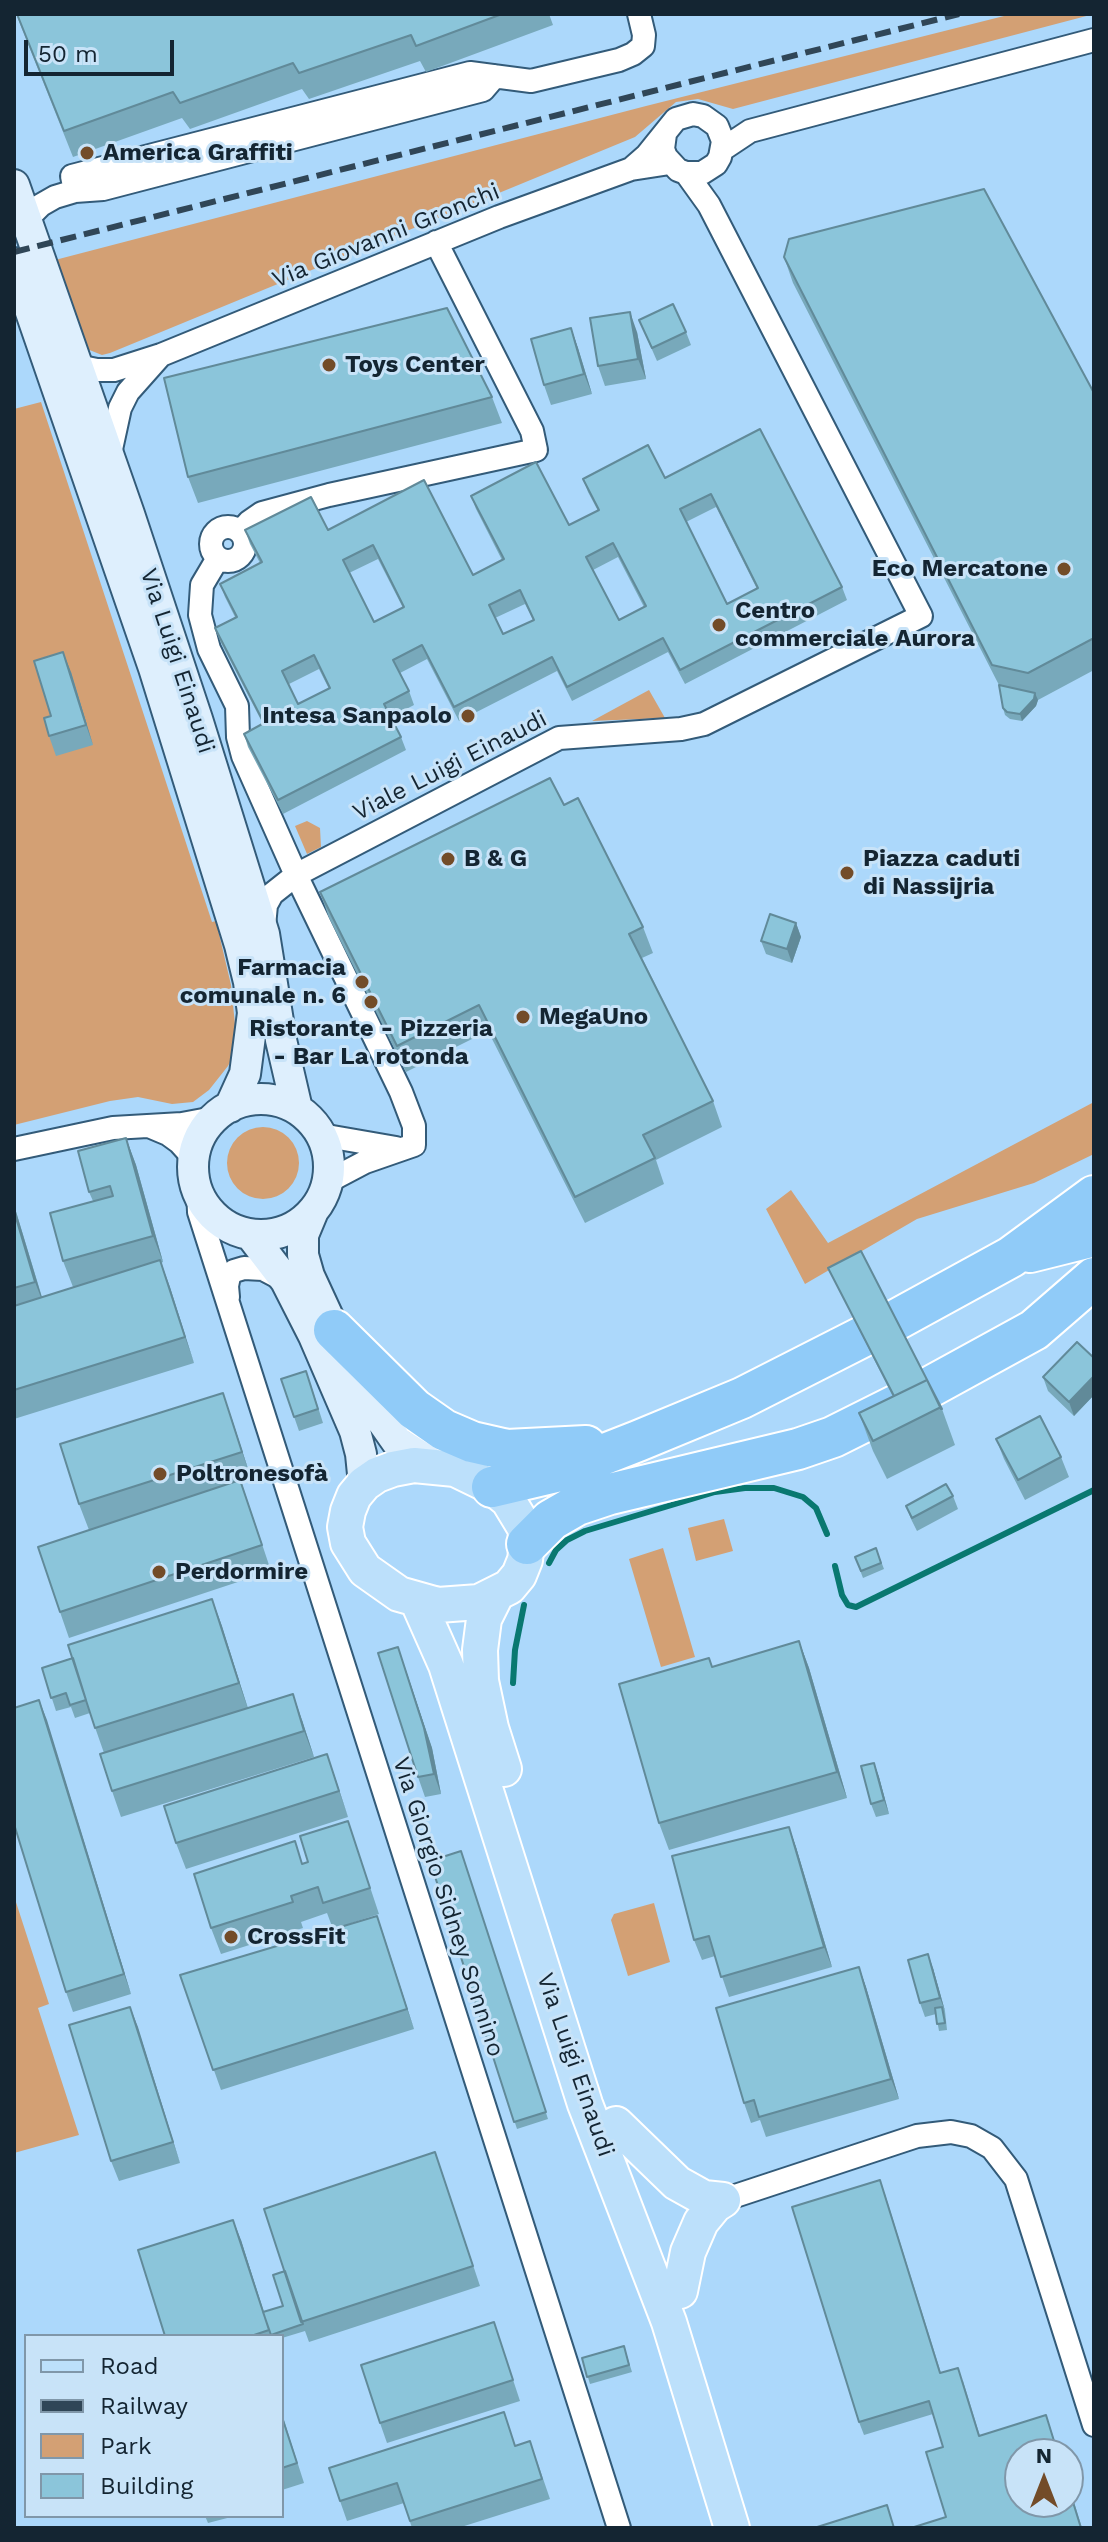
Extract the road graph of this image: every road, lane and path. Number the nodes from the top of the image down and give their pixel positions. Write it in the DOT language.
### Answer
graph roads {
  1 [pos="639,14"];
  2 [pos="1094,40"];
  3 [pos="711,120"];
  4 [pos="750,131"];
  5 [pos="665,134"];
  6 [pos="723,149"];
  7 [pos="678,168"];
  8 [pos="631,169"];
  9 [pos="710,169"];
  10 [pos="14,173"];
  11 [pos="14,185"];
  12 [pos="67,188"];
  13 [pos="709,205"];
  14 [pos="26,220"];
  15 [pos="436,242"];
  16 [pos="14,263"];
  17 [pos="19,293"];
  18 [pos="161,355"];
  19 [pos="77,366"];
  20 [pos="110,460"];
  21 [pos="197,719"];
  22 [pos="238,720"];
  23 [pos="296,875"];
  24 [pos="264,934"];
  25 [pos="297,1109"];
  26 [pos="222,1112"];
  27 [pos="148,1126"];
  28 [pos="321,1135"];
  29 [pos="402,1148"];
  30 [pos="14,1149"];
  31 [pos="196,1178"];
  32 [pos="327,1182"];
  33 [pos="1094,1196"];
  34 [pos="313,1211"];
  35 [pos="250,1234"];
  36 [pos="1094,1236"];
  37 [pos="1011,1257"];
  38 [pos="1094,1279"];
  39 [pos="286,1281"];
  40 [pos="229,1302"];
  41 [pos="334,1330"];
  42 [pos="638,1441"];
  43 [pos="434,1465"];
  44 [pos="364,1484"];
  45 [pos="492,1487"];
  46 [pos="527,1544"];
  47 [pos="496,1595"];
  48 [pos="418,1602"];
  49 [pos="616,2124"];
  50 [pos="723,2200"];
  51 [pos="680,2291"];
  52 [pos="1094,2425"];
  53 [pos="718,2481"];
  54 [pos="619,2528"];
  55 [pos="710,2528"];
  56 [pos="732,2528"];
  57 [pos="751,2528"];
  1 -- 12 [label="street"];
  2 -- 4 [label="street"];
  3 -- 4 [label="street, Via Giovanni Gronchi"];
  3 -- 5 [label="street, Via Giovanni Gronchi"];
  3 -- 6 [label="street"];
  4 -- 6 [label="street"];
  5 -- 7 [label="street"];
  5 -- 8 [label="street, Via Giovanni Gronchi"];
  6 -- 9 [label="street"];
  7 -- 8 [label="street, Via Giovanni Gronchi"];
  7 -- 9 [label="street, Via Giovanni Gronchi"];
  7 -- 13 [label="street"];
  8 -- 15 [label="street, Via Giovanni Gronchi"];
  9 -- 13 [label="street"];
  10 -- 12 [label="street"];
  11 -- 14 [label="main road, Via Luigi Einaudi"];
  12 -- 14 [label="street"];
  13 -- 23 [label="street, Viale Luigi Einaudi"];
  14 -- 19 [label="main road, Via Luigi Einaudi"];
  15 -- 18 [label="street, Via Giovanni Gronchi"];
  15 -- 22 [label="street"];
  16 -- 17 [label="main road, Via Luigi Einaudi"];
  17 -- 26 [label="main road, Via Luigi Einaudi"];
  18 -- 19 [label="street, Via Giovanni Gronchi"];
  18 -- 20 [label="street, Via Giovanni Gronchi"];
  19 -- 20 [label="main road, Via Luigi Einaudi"];
  20 -- 21 [label="main road, Via Luigi Einaudi"];
  21 -- 22 [label="street"];
  21 -- 24 [label="main road, Via Luigi Einaudi"];
  22 -- 23 [label="street"];
  23 -- 24 [label="street, Viale Luigi Einaudi"];
  23 -- 29 [label="street"];
  24 -- 25 [label="main road, Via Luigi Einaudi"];
  25 -- 26 [label="main road"];
  25 -- 28 [label="main road, Via Luigi Einaudi"];
  26 -- 27 [label="street"];
  26 -- 31 [label="main road, Via Luigi Einaudi"];
  27 -- 30 [label="street"];
  27 -- 31 [label="street"];
  28 -- 29 [label="street"];
  28 -- 32 [label="main road"];
  29 -- 32 [label="street"];
  31 -- 35 [label="main road"];
  31 -- 40 [label="street, Via Giorgio Sidney Sonnino"];
  32 -- 34 [label="main road"];
  33 -- 37 [label="highway"];
  34 -- 35 [label="main road"];
  34 -- 41 [label="main road"];
  35 -- 39 [label="main road"];
  36 -- 37 [label="highway"];
  37 -- 42 [label="highway"];
  38 -- 46 [label="highway"];
  39 -- 40 [label="street"];
  39 -- 44 [label="main road"];
  40 -- 54 [label="street, Via Giorgio Sidney Sonnino"];
  41 -- 42 [label="highway"];
  41 -- 43 [label="main road"];
  42 -- 45 [label="highway"];
  43 -- 44 [label="main road"];
  43 -- 45 [label="main road"];
  44 -- 48 [label="main road"];
  45 -- 46 [label="main road"];
  46 -- 47 [label="main road, Via Luigi Einaudi"];
  47 -- 48 [label="main road"];
  47 -- 49 [label="main road, Via Luigi Einaudi"];
  48 -- 53 [label="main road, Via Luigi Einaudi"];
  49 -- 50 [label="main road"];
  49 -- 51 [label="main road, Via Luigi Einaudi"];
  50 -- 51 [label="main road"];
  50 -- 52 [label="street"];
  51 -- 57 [label="main road, Via Luigi Einaudi"];
  53 -- 55 [label="main road"];
  53 -- 56 [label="main road, Via Luigi Einaudi"];
}
